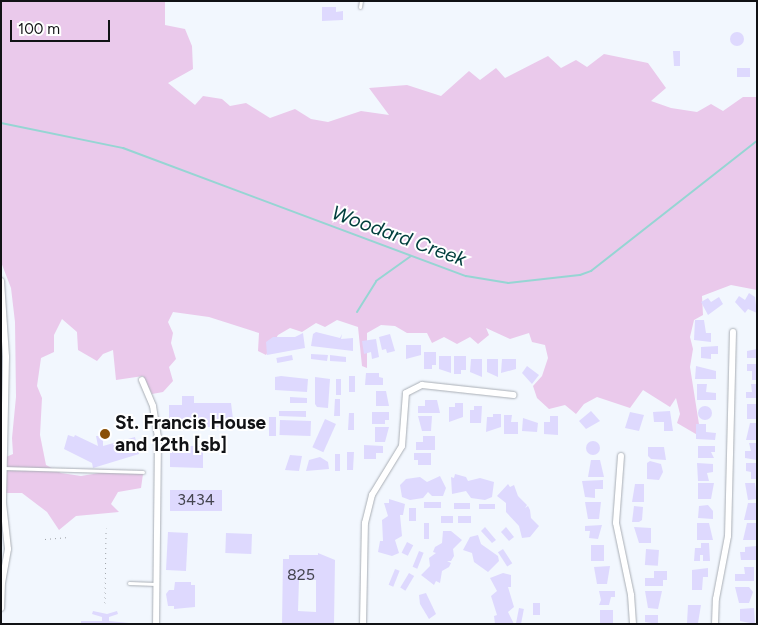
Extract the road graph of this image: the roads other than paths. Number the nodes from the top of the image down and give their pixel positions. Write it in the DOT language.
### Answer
graph roads {
  1 [pos="360,1"];
  2 [pos="360,7"];
  3 [pos="1,281"];
  4 [pos="733,332"];
  5 [pos="142,380"];
  6 [pos="513,395"];
  7 [pos="621,456"];
  8 [pos="4,468"];
  9 [pos="143,472"];
  10 [pos="2,503"];
  11 [pos="129,584"];
  12 [pos="156,584"];
  13 [pos="1,608"];
  14 [pos="156,624"];
  15 [pos="363,624"];
  16 [pos="632,624"];
  17 [pos="715,624"];
  1 -- 2 [label="lane"];
  3 -- 8 [label="street"];
  4 -- 17 [label="street"];
  5 -- 12 [label="street"];
  6 -- 15 [label="street"];
  7 -- 16 [label="street"];
  8 -- 9 [label="lane"];
  8 -- 10 [label="street"];
  10 -- 13 [label="street"];
  11 -- 12 [label="lane"];
  12 -- 14 [label="street"];
}
